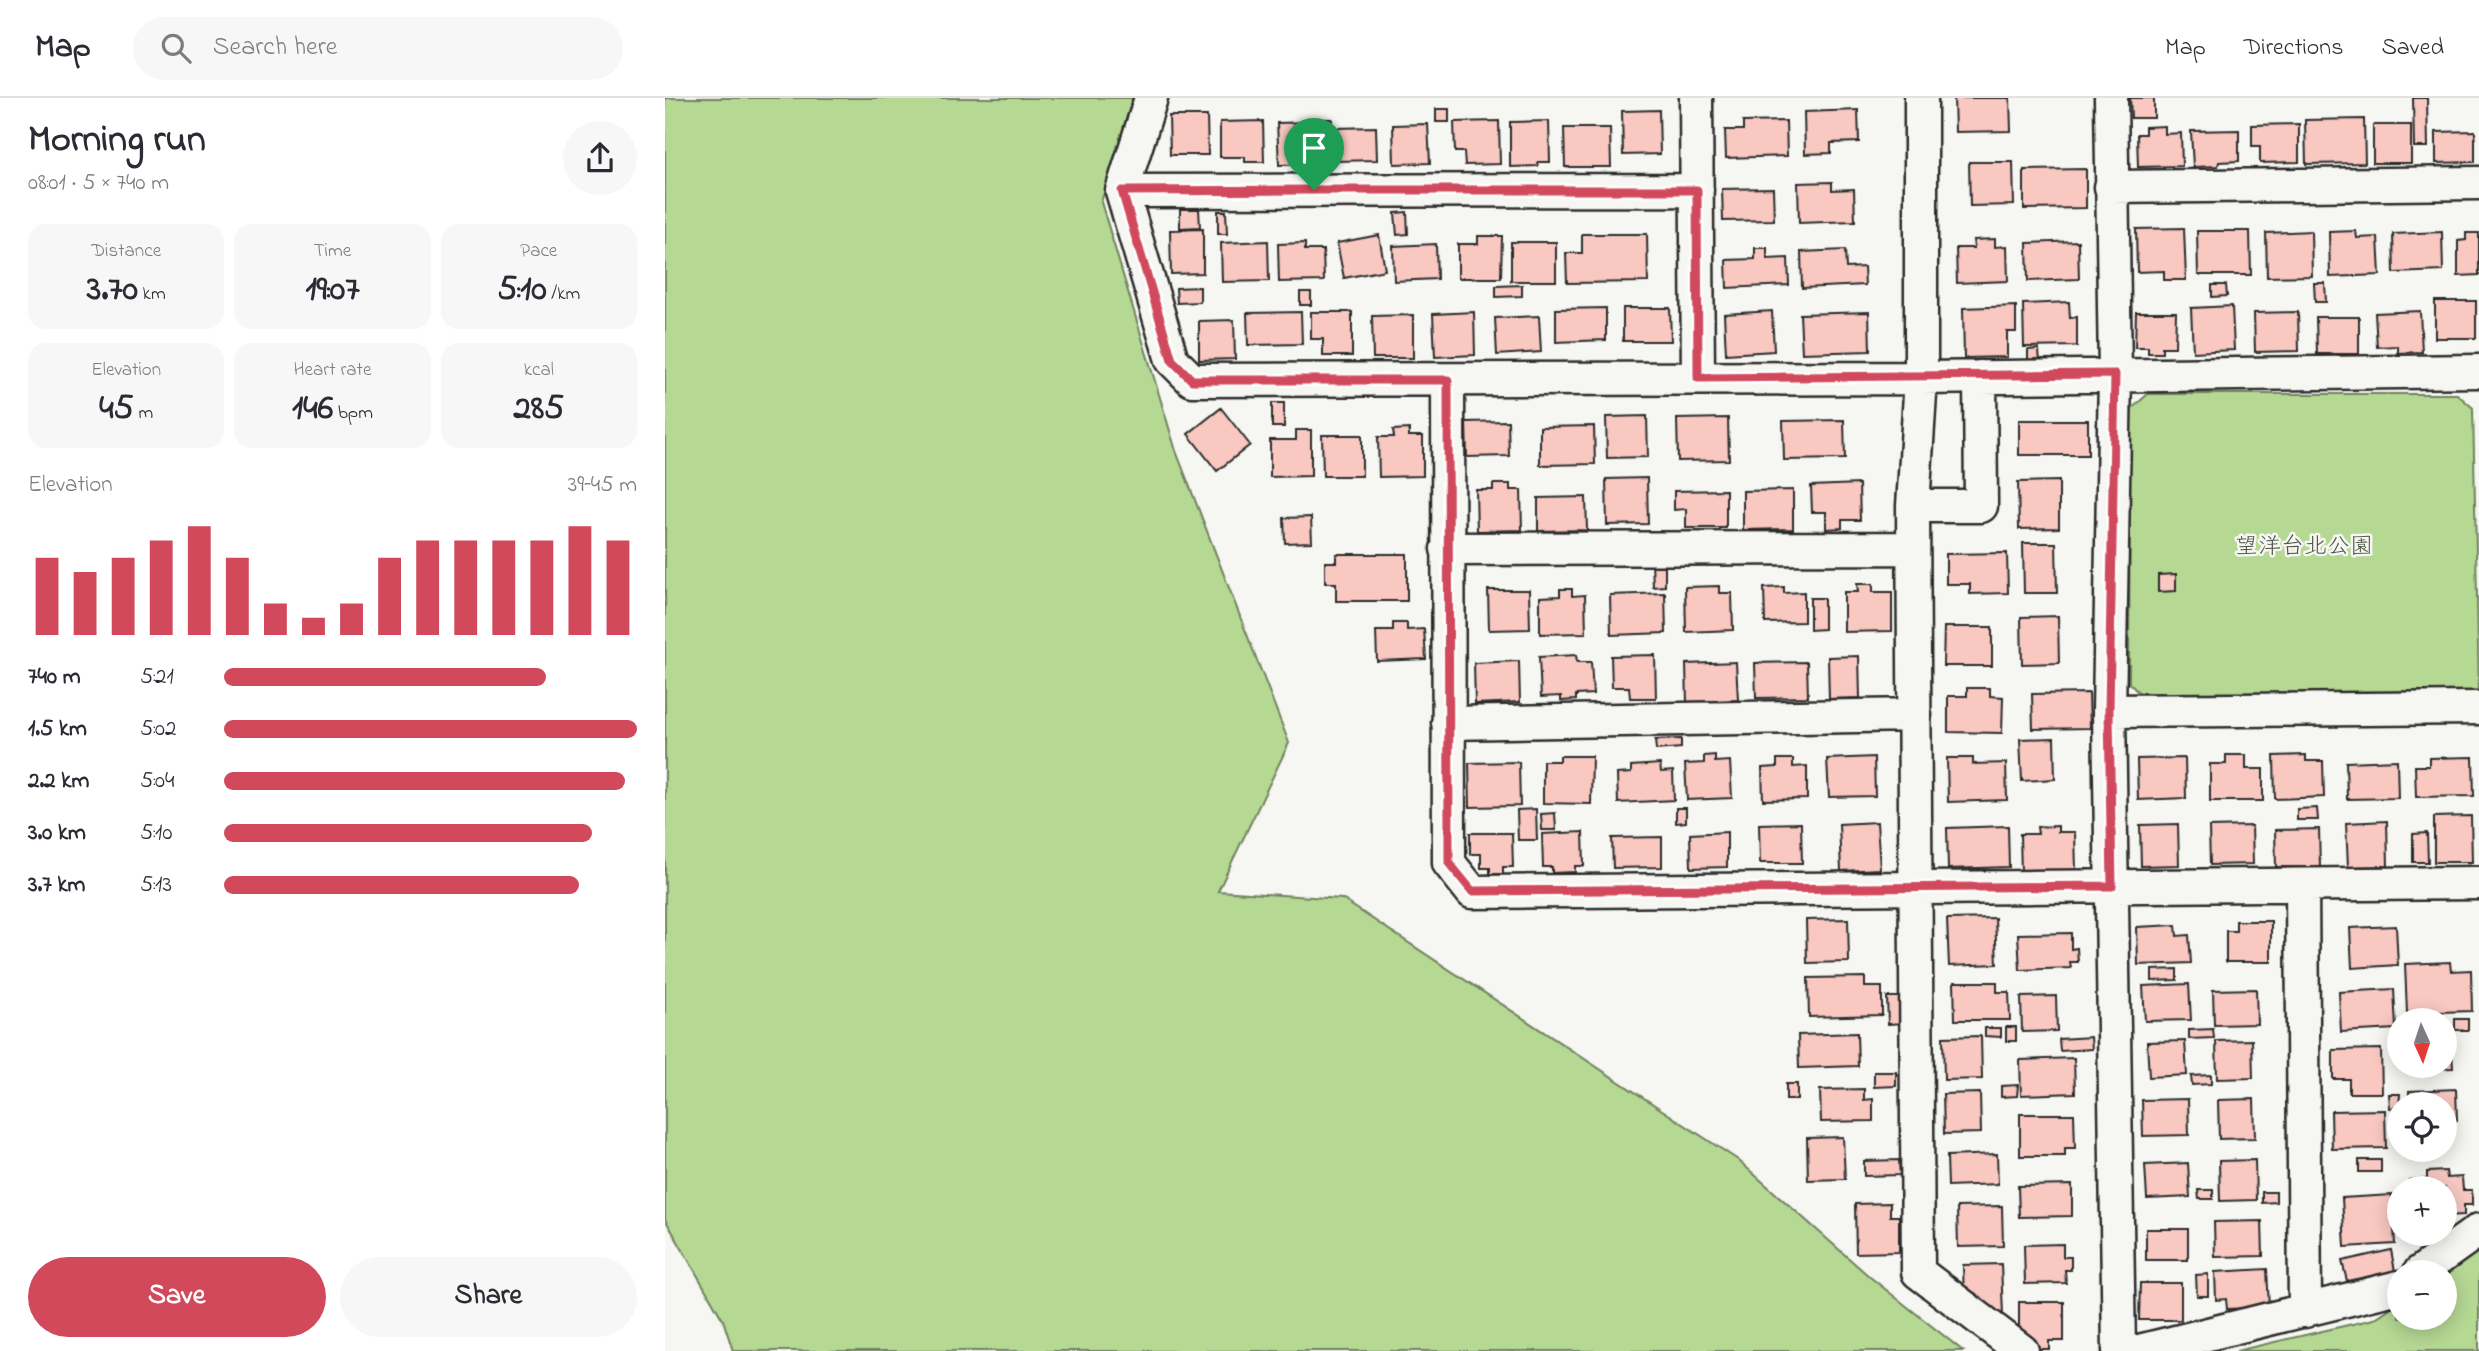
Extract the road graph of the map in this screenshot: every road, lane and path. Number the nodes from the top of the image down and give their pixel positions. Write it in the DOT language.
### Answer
graph roads {
  1 [pos="1151,98"];
  2 [pos="1696,98"];
  3 [pos="1921,98"];
  4 [pos="2111,98"];
  5 [pos="2479,183"];
  6 [pos="2111,187"];
  7 [pos="1697,190"];
  8 [pos="1122,191"];
  9 [pos="2479,371"];
  10 [pos="2115,374"];
  11 [pos="1921,377"];
  12 [pos="1980,377"];
  13 [pos="1698,378"];
  14 [pos="1448,380"];
  15 [pos="1913,506"];
  16 [pos="1913,548"];
  17 [pos="1447,549"];
  18 [pos="2479,708"];
  19 [pos="2109,711"];
  20 [pos="1915,715"];
  21 [pos="1448,723"];
  22 [pos="2479,883"];
  23 [pos="2302,885"];
  24 [pos="2112,886"];
  25 [pos="1916,888"];
  26 [pos="2479,1230"];
  27 [pos="2437,1260"];
  28 [pos="2387,1290"];
  29 [pos="2305,1311"];
  30 [pos="2022,1351"];
  31 [pos="2119,1351"];
  32 [pos="2139,1351"];
  1 -- 8 [label="street"];
  2 -- 7 [label="street"];
  3 -- 11 [label="street"];
  4 -- 6 [label="street"];
  5 -- 6 [label="street"];
  6 -- 10 [label="street"];
  7 -- 8 [label="street"];
  7 -- 13 [label="street"];
  8 -- 14 [label="street"];
  9 -- 10 [label="street"];
  10 -- 12 [label="street"];
  10 -- 19 [label="street"];
  11 -- 12 [label="street"];
  11 -- 13 [label="street"];
  11 -- 15 [label="street"];
  12 -- 15 [label="street"];
  13 -- 14 [label="street"];
  14 -- 17 [label="street"];
  15 -- 16 [label="street"];
  16 -- 17 [label="street"];
  16 -- 20 [label="street"];
  17 -- 21 [label="street"];
  18 -- 19 [label="street"];
  19 -- 24 [label="street"];
  20 -- 21 [label="street"];
  20 -- 25 [label="street"];
  21 -- 25 [label="street"];
  22 -- 23 [label="street"];
  23 -- 24 [label="street"];
  23 -- 29 [label="street"];
  24 -- 25 [label="street"];
  24 -- 31 [label="street"];
  25 -- 30 [label="street"];
  26 -- 27 [label="street"];
  28 -- 29 [label="street"];
  29 -- 32 [label="street"];
}
